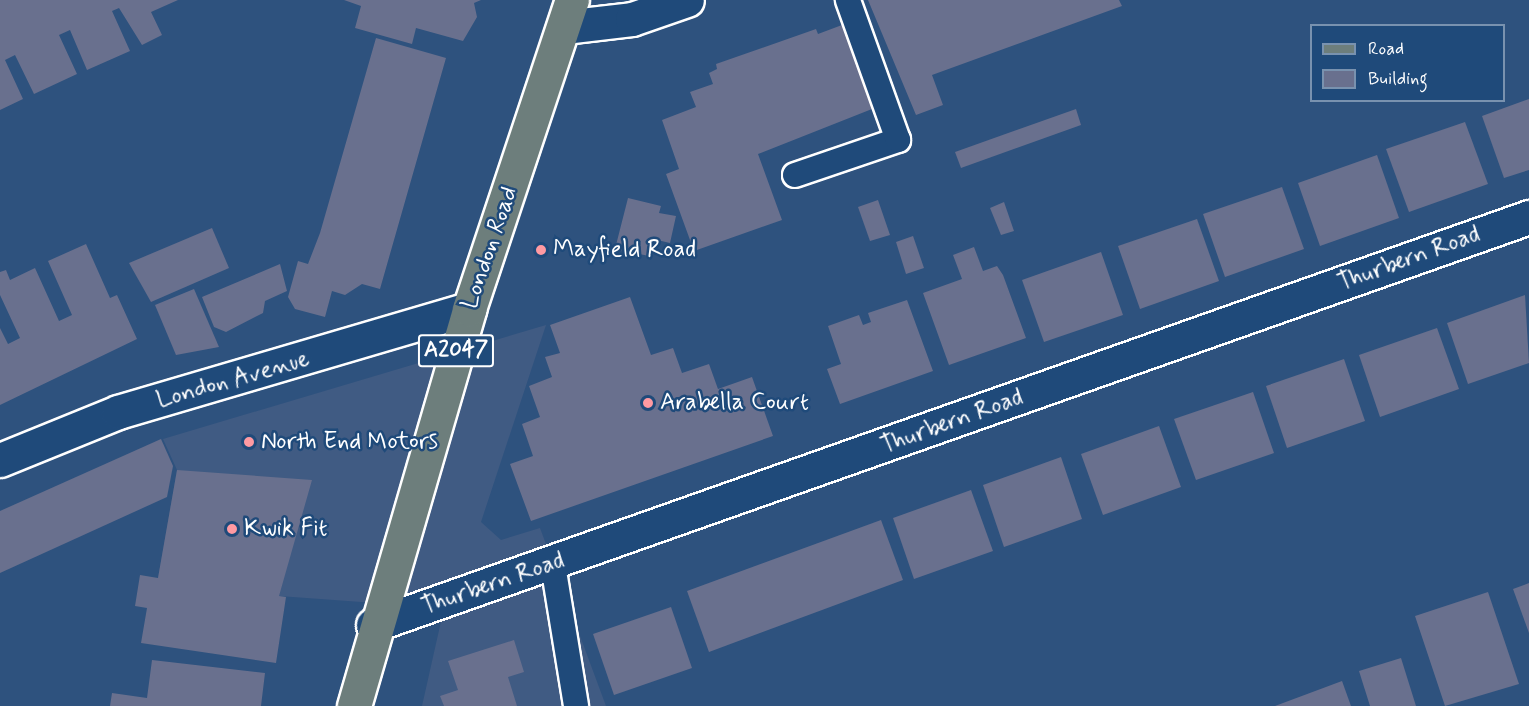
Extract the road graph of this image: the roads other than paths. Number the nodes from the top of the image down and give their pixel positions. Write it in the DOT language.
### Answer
graph roads {
  1 [pos="687,0"];
  2 [pos="848,0"];
  3 [pos="568,14"];
  4 [pos="795,176"];
  5 [pos="1529,217"];
  6 [pos="469,309"];
  7 [pos="0,460"];
  8 [pos="553,565"];
  9 [pos="373,625"];
  10 [pos="354,706"];
  11 [pos="576,706"];
  1 -- 3 [label="street"];
  2 -- 4 [label="lane"];
  3 -- 6 [label="main road, London Road / A2047"];
  5 -- 8 [label="street, Thurbern Road"];
  6 -- 7 [label="street, London Avenue"];
  6 -- 9 [label="main road, London Road / A2047"];
  8 -- 9 [label="street, Thurbern Road"];
  8 -- 11 [label="lane"];
  9 -- 10 [label="main road, London Road / A2047"];
}
